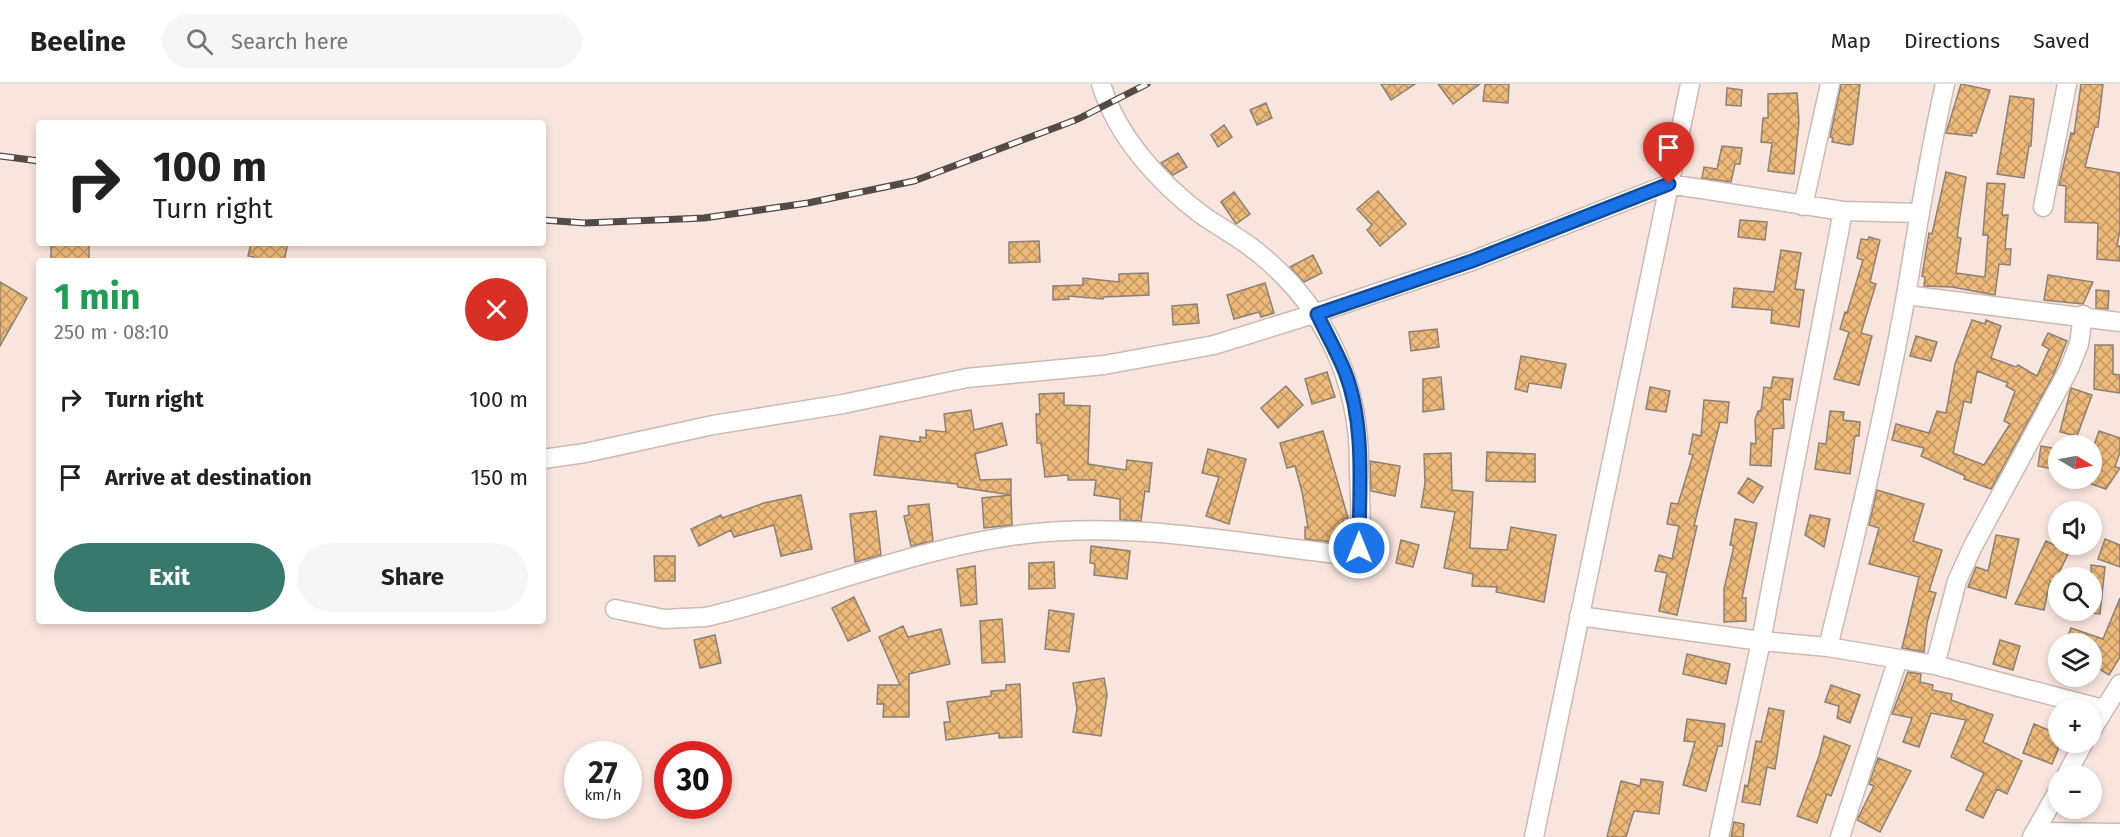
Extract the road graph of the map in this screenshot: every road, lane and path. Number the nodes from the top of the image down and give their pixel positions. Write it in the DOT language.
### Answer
graph roads {
  1 [pos="1101,84"];
  2 [pos="1690,84"];
  3 [pos="1830,84"];
  4 [pos="1945,84"];
  5 [pos="2067,84"];
  6 [pos="1669,184"];
  7 [pos="1803,206"];
  8 [pos="2043,207"];
  9 [pos="1844,211"];
  10 [pos="1918,213"];
  11 [pos="1906,295"];
  12 [pos="1317,314"];
  13 [pos="2083,315"];
  14 [pos="2120,322"];
  15 [pos="546,459"];
  16 [pos="615,609"];
  17 [pos="1579,616"];
  18 [pos="1761,641"];
  19 [pos="1828,647"];
  20 [pos="1898,659"];
  21 [pos="1935,665"];
  22 [pos="2120,684"];
  23 [pos="2103,709"];
  24 [pos="2048,809"];
  25 [pos="2120,833"];
  26 [pos="2034,834"];
  27 [pos="1534,837"];
  28 [pos="1719,837"];
  29 [pos="1840,837"];
  1 -- 12 [label="street"];
  2 -- 6 [label="street"];
  3 -- 7 [label="street"];
  4 -- 10 [label="street"];
  5 -- 8 [label="street"];
  6 -- 7 [label="street"];
  6 -- 12 [label="street"];
  6 -- 17 [label="street"];
  7 -- 9 [label="street"];
  9 -- 10 [label="street"];
  9 -- 18 [label="street"];
  10 -- 11 [label="street"];
  11 -- 13 [label="street"];
  11 -- 19 [label="street"];
  12 -- 15 [label="street"];
  12 -- 16 [label="street"];
  13 -- 14 [label="street"];
  13 -- 21 [label="street"];
  17 -- 18 [label="street"];
  17 -- 27 [label="street"];
  18 -- 19 [label="street"];
  18 -- 28 [label="street"];
  19 -- 20 [label="street"];
  20 -- 21 [label="street"];
  20 -- 29 [label="street"];
  21 -- 23 [label="street"];
  22 -- 23 [label="street"];
  24 -- 26 [label="street"];
  25 -- 26 [label="street"];
}
